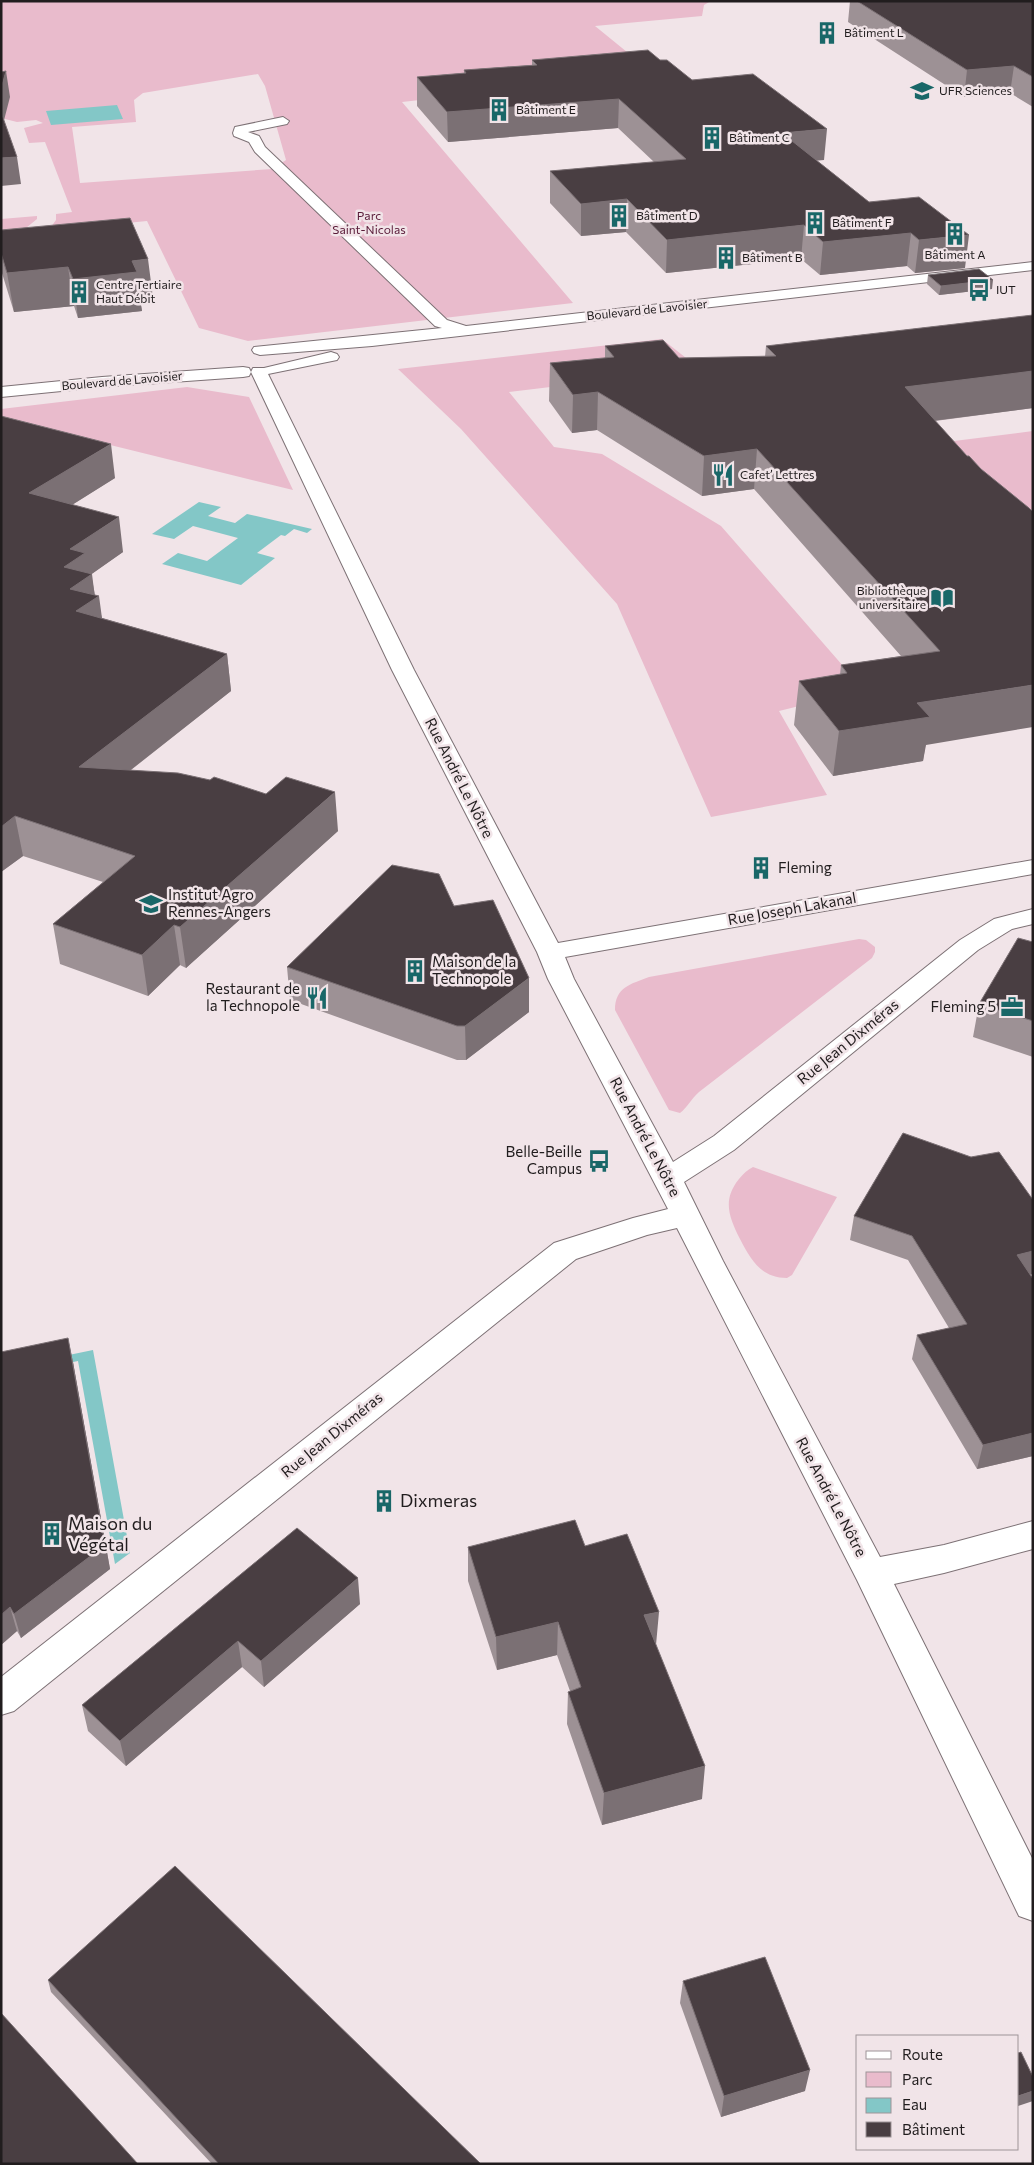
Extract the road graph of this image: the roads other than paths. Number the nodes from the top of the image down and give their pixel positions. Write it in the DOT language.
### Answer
graph roads {
  1 [pos="283,121"];
  2 [pos="1033,266"];
  3 [pos="1033,278"];
  4 [pos="466,330"];
  5 [pos="228,357"];
  6 [pos="154,362"];
  7 [pos="257,372"];
  8 [pos="1,380"];
  9 [pos="1,392"];
  10 [pos="1033,867"];
  11 [pos="1033,916"];
  12 [pos="550,952"];
  13 [pos="668,1179"];
  14 [pos="687,1216"];
  15 [pos="1033,1535"];
  16 [pos="872,1574"];
  17 [pos="1,1699"];
  18 [pos="1033,1902"];
  1 -- 4 [label="street"];
  2 -- 4 [label="street, Boulevard de Lavoisier"];
  3 -- 7 [label="street, Boulevard de Lavoisier"];
  4 -- 7 [label="street, Boulevard de Lavoisier"];
  5 -- 7 [label="street"];
  6 -- 8 [label="street, Boulevard de Lavoisier"];
  7 -- 9 [label="street, Boulevard de Lavoisier"];
  7 -- 12 [label="street, Rue André Le Nôtre"];
  10 -- 12 [label="street, Rue Joseph Lakanal"];
  11 -- 13 [label="street, Rue Jean Dixméras"];
  12 -- 13 [label="street, Rue André Le Nôtre"];
  13 -- 14 [label="street, Rue André Le Nôtre"];
  14 -- 16 [label="street, Rue André Le Nôtre"];
  14 -- 17 [label="street, Rue Jean Dixméras"];
  15 -- 16 [label="street"];
  16 -- 18 [label="street, Rue André Le Nôtre"];
}
